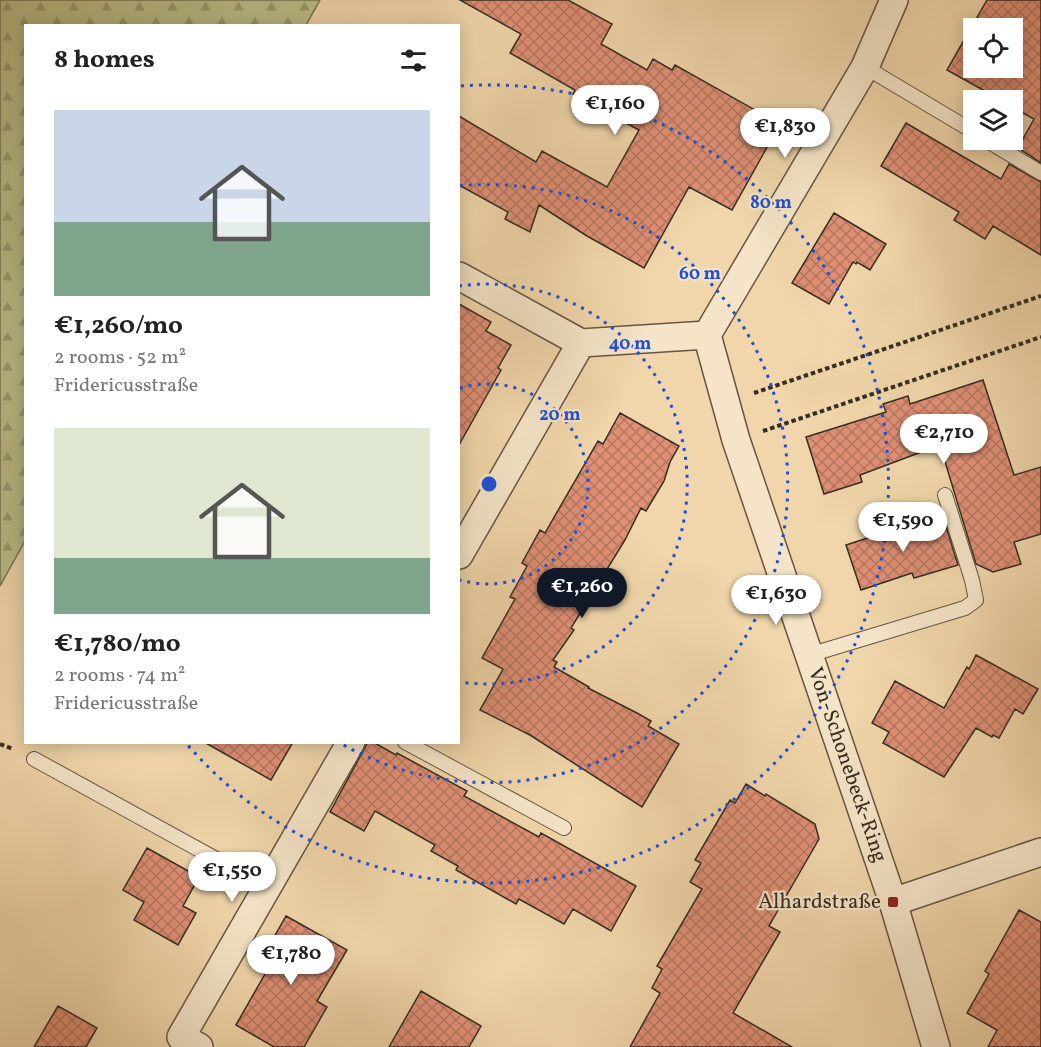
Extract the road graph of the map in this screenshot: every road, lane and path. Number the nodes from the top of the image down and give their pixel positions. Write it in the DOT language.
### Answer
graph roads {
  1 [pos="894,0"];
  2 [pos="865,67"];
  3 [pos="963,125"];
  4 [pos="1003,150"];
  5 [pos="1041,173"];
  6 [pos="460,277"];
  7 [pos="1041,296"];
  8 [pos="707,335"];
  9 [pos="1041,337"];
  10 [pos="581,344"];
  11 [pos="725,403"];
  12 [pos="736,440"];
  13 [pos="945,495"];
  14 [pos="460,553"];
  15 [pos="809,655"];
  16 [pos="350,744"];
  17 [pos="409,744"];
  18 [pos="33,759"];
  19 [pos="564,828"];
  20 [pos="1041,852"];
  21 [pos="267,887"];
  22 [pos="894,902"];
  23 [pos="199,1047"];
  24 [pos="936,1047"];
  1 -- 2 [label="street"];
  2 -- 3 [label="lane"];
  2 -- 8 [label="street"];
  4 -- 5 [label="lane"];
  6 -- 10 [label="street"];
  7 -- 11 [label="path"];
  8 -- 10 [label="street"];
  8 -- 11 [label="street, Von-Schonebeck-Ring"];
  9 -- 12 [label="path"];
  10 -- 14 [label="street"];
  11 -- 12 [label="street, Von-Schonebeck-Ring"];
  12 -- 15 [label="street, Von-Schonebeck-Ring"];
  13 -- 15 [label="lane"];
  15 -- 22 [label="street, Von-Schonebeck-Ring"];
  16 -- 21 [label="street"];
  17 -- 19 [label="lane"];
  18 -- 21 [label="lane"];
  20 -- 22 [label="street"];
  21 -- 23 [label="street"];
  22 -- 24 [label="street, Von-Schonebeck-Ring"];
}
